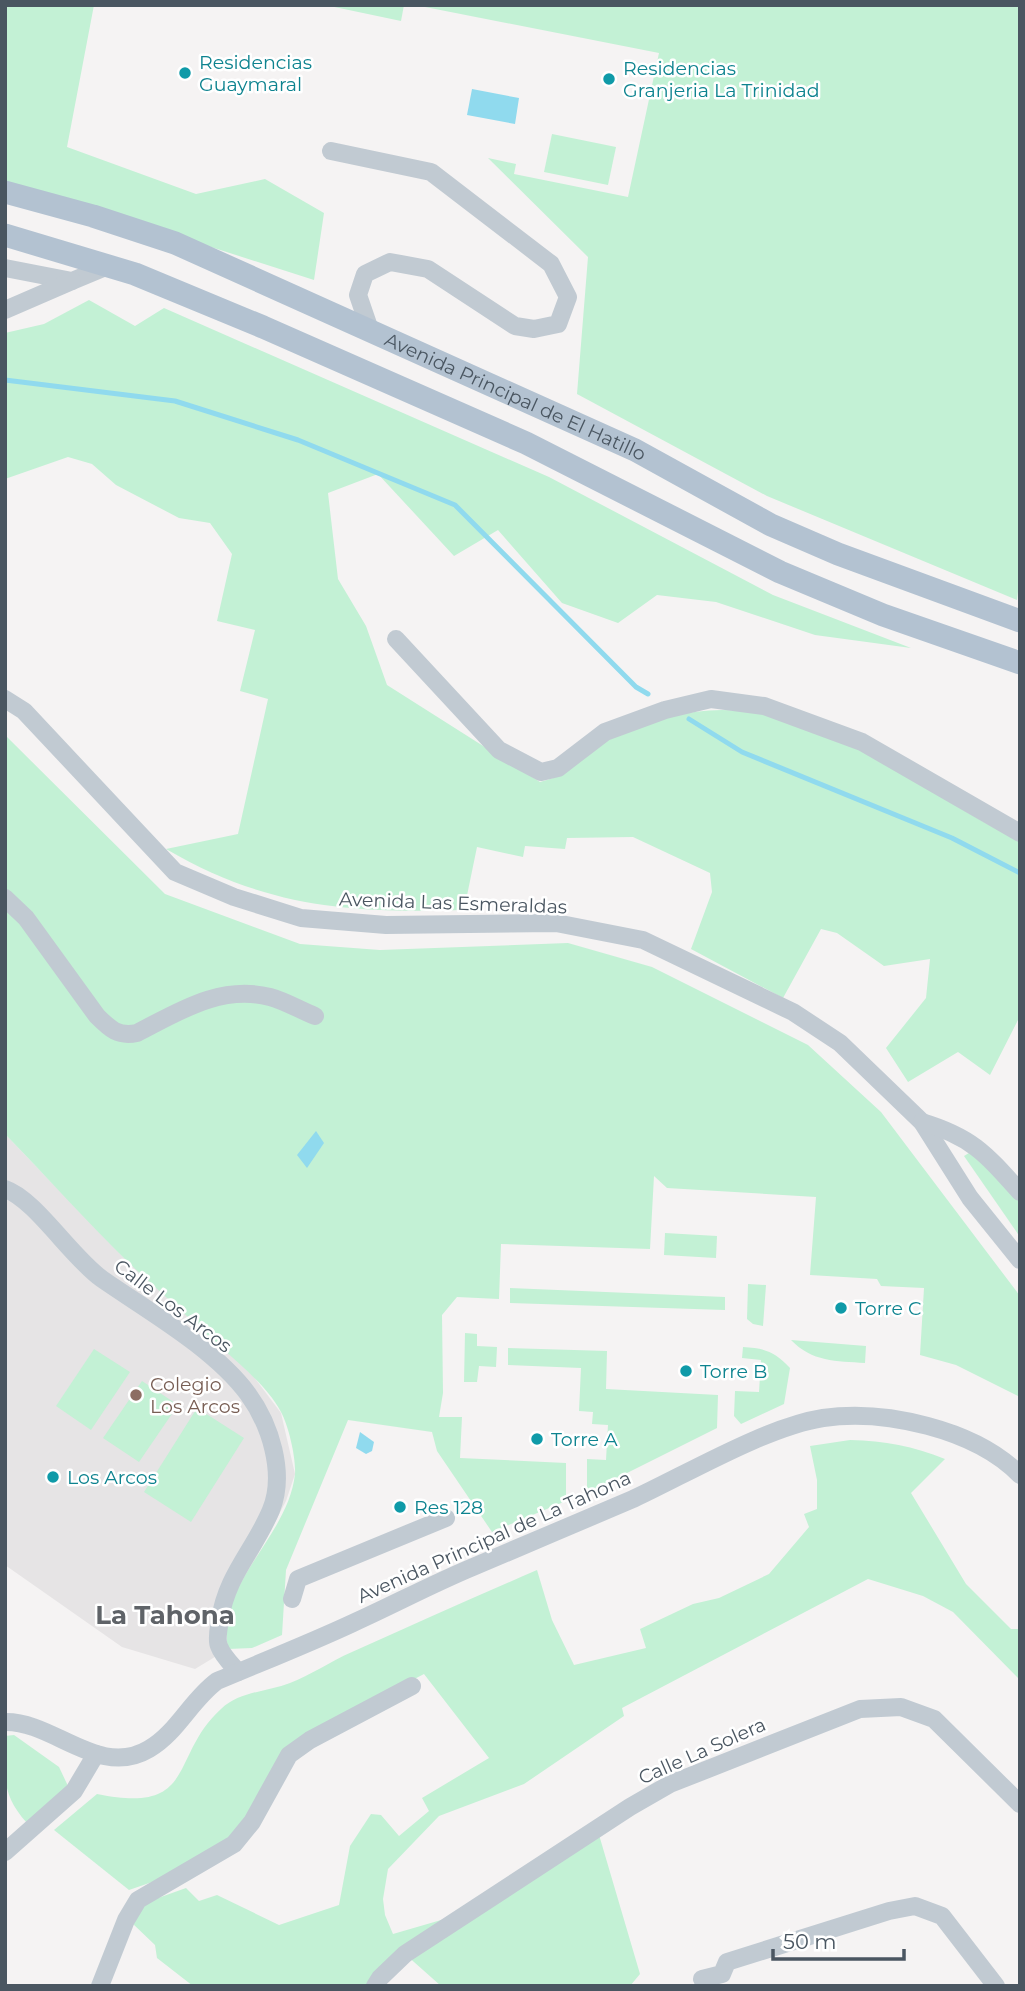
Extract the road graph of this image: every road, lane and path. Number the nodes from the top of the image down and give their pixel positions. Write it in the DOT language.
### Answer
graph roads {
  1 [pos="331,151"];
  2 [pos="5,192"];
  3 [pos="5,235"];
  4 [pos="108,266"];
  5 [pos="5,268"];
  6 [pos="72,281"];
  7 [pos="5,310"];
  8 [pos="370,330"];
  9 [pos="1020,621"];
  10 [pos="397,639"];
  11 [pos="1020,663"];
  12 [pos="5,699"];
  13 [pos="1020,833"];
  14 [pos="5,898"];
  15 [pos="315,1016"];
  16 [pos="922,1122"];
  17 [pos="5,1189"];
  18 [pos="1020,1192"];
  19 [pos="1020,1260"];
  20 [pos="1020,1475"];
  21 [pos="446,1518"];
  22 [pos="292,1599"];
  23 [pos="238,1672"];
  24 [pos="412,1686"];
  25 [pos="5,1722"];
  26 [pos="96,1754"];
  27 [pos="1020,1804"];
  28 [pos="5,1852"];
  29 [pos="702,1979"];
  30 [pos="727,1980"];
  31 [pos="100,1986"];
  32 [pos="375,1986"];
  33 [pos="996,1986"];
  1 -- 8 [label="street"];
  2 -- 8 [label="main road, Avenida Principal de El Hatillo"];
  3 -- 4 [label="main road, Avenida Principal de El Hatillo"];
  4 -- 6 [label="street"];
  4 -- 11 [label="main road, Avenida Principal de El Hatillo"];
  5 -- 6 [label="street"];
  6 -- 7 [label="street"];
  8 -- 9 [label="main road, Avenida Principal de El Hatillo"];
  10 -- 13 [label="street"];
  12 -- 16 [label="street, Avenida Las Esmeraldas"];
  14 -- 15 [label="street"];
  16 -- 18 [label="street"];
  16 -- 19 [label="street, Avenida Las Esmeraldas"];
  17 -- 23 [label="street, Calle Los Arcos"];
  20 -- 23 [label="street, Avenida Principal de La Tahona"];
  21 -- 22 [label="street"];
  23 -- 26 [label="street, Avenida Principal de La Tahona"];
  24 -- 31 [label="street"];
  25 -- 26 [label="street, Avenida Principal de La Tahona"];
  26 -- 28 [label="street"];
  27 -- 32 [label="street, Calle La Solera"];
  29 -- 30 [label="street"];
  30 -- 33 [label="street"];
}
